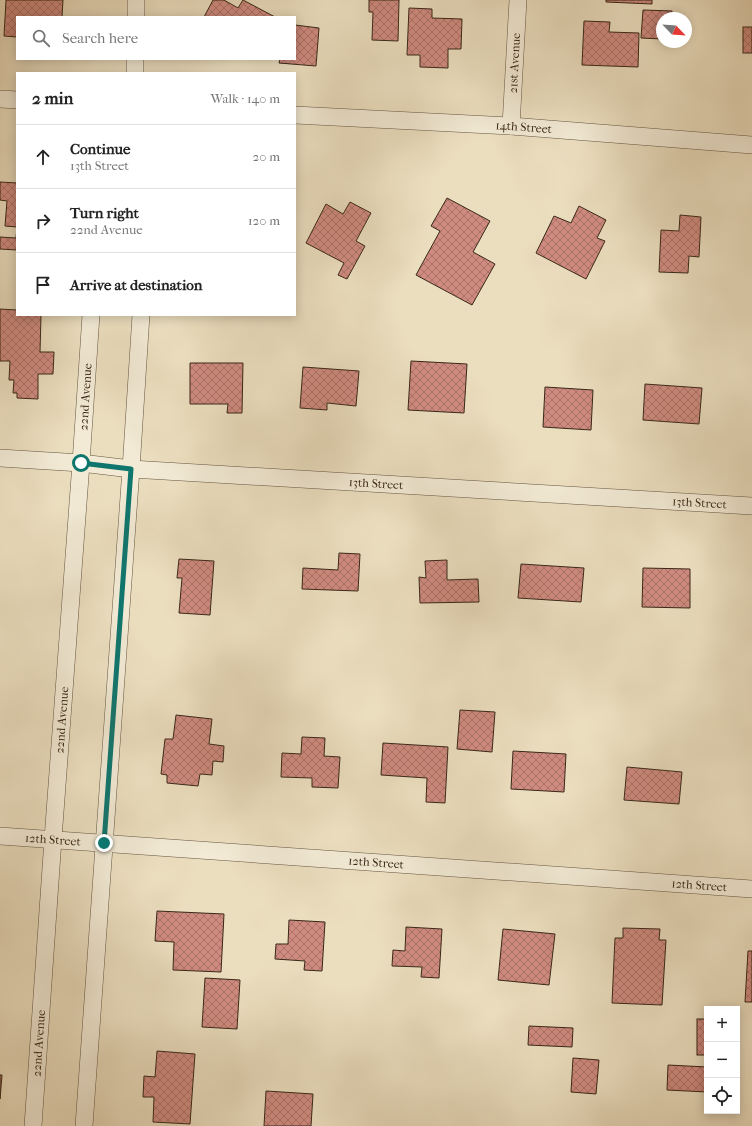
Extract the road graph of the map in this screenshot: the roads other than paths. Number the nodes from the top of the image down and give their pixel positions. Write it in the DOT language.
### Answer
graph roads {
  1 [pos="136,0"];
  2 [pos="518,0"];
  3 [pos="136,16"];
  4 [pos="0,99"];
  5 [pos="16,100"];
  6 [pos="296,115"];
  7 [pos="511,126"];
  8 [pos="752,145"];
  9 [pos="91,316"];
  10 [pos="141,316"];
  11 [pos="0,458"];
  12 [pos="81,463"];
  13 [pos="131,469"];
  14 [pos="752,506"];
  15 [pos="0,836"];
  16 [pos="53,839"];
  17 [pos="104,843"];
  18 [pos="752,889"];
  19 [pos="33,1126"];
  20 [pos="84,1126"];
  1 -- 3 [label="street"];
  2 -- 7 [label="street, 21st Avenue"];
  4 -- 5 [label="street"];
  6 -- 7 [label="street, 14th Street"];
  7 -- 8 [label="street, 14th Street"];
  9 -- 12 [label="street, 22nd Avenue"];
  10 -- 13 [label="street"];
  11 -- 12 [label="street, 13th Street"];
  12 -- 13 [label="street, 13th Street"];
  12 -- 16 [label="street, 22nd Avenue"];
  13 -- 14 [label="street, 13th Street"];
  13 -- 17 [label="street"];
  15 -- 16 [label="street, 12th Street"];
  16 -- 17 [label="street, 12th Street"];
  16 -- 19 [label="street, 22nd Avenue"];
  17 -- 18 [label="street, 12th Street"];
  17 -- 20 [label="street"];
}
